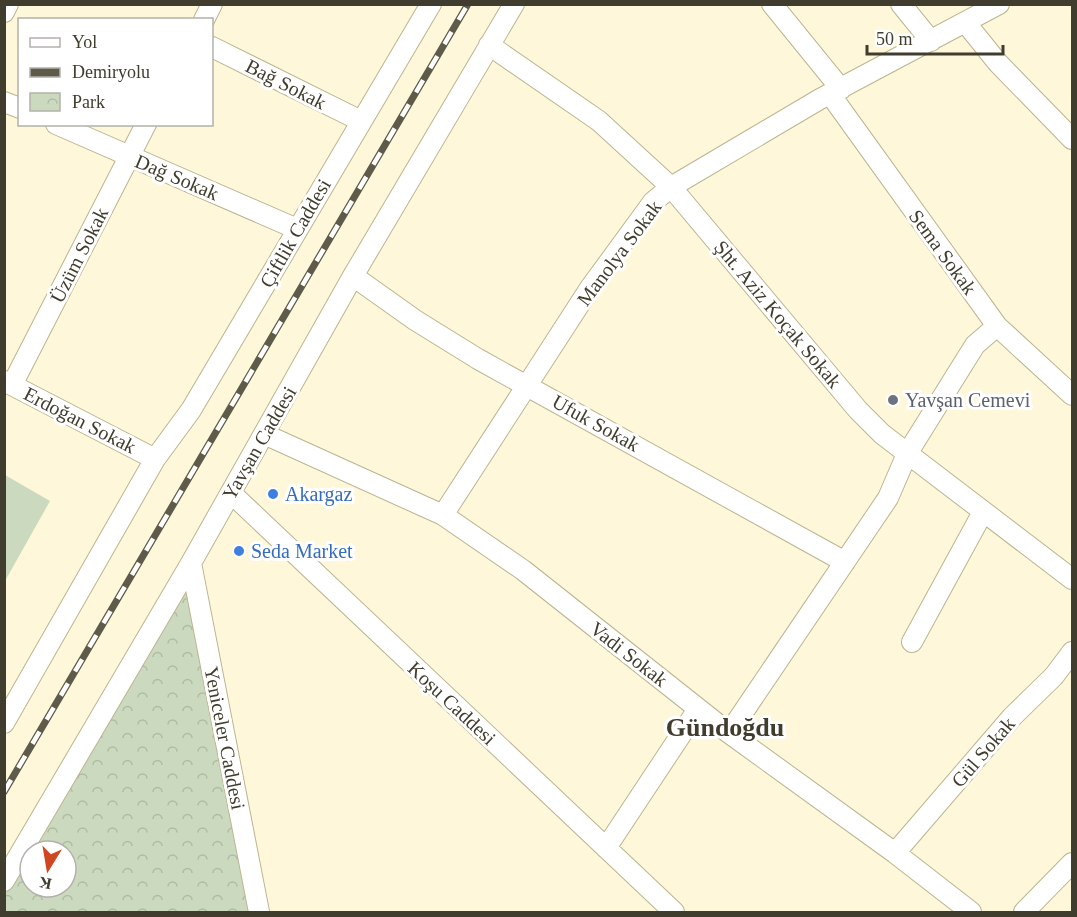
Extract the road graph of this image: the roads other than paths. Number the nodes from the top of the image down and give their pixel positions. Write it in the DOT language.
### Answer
graph roads {
  1 [pos="8,4"];
  2 [pos="212,4"];
  3 [pos="431,4"];
  4 [pos="514,4"];
  5 [pos="772,4"];
  6 [pos="901,4"];
  7 [pos="999,4"];
  8 [pos="4,12"];
  9 [pos="205,18"];
  10 [pos="965,22"];
  11 [pos="931,41"];
  12 [pos="489,45"];
  13 [pos="213,47"];
  14 [pos="835,91"];
  15 [pos="361,121"];
  16 [pos="61,126"];
  17 [pos="145,126"];
  18 [pos="1072,139"];
  19 [pos="129,156"];
  20 [pos="671,187"];
  21 [pos="297,229"];
  22 [pos="353,276"];
  23 [pos="997,326"];
  24 [pos="8,383"];
  25 [pos="527,384"];
  26 [pos="1072,395"];
  27 [pos="264,434"];
  28 [pos="907,454"];
  29 [pos="155,459"];
  30 [pos="231,492"];
  31 [pos="983,512"];
  32 [pos="443,515"];
  33 [pos="845,562"];
  34 [pos="191,563"];
  35 [pos="1072,579"];
  36 [pos="912,642"];
  37 [pos="1072,652"];
  38 [pos="699,709"];
  39 [pos="4,723"];
  40 [pos="729,733"];
  41 [pos="606,848"];
  42 [pos="895,853"];
  43 [pos="1072,863"];
  44 [pos="4,881"];
  45 [pos="259,912"];
  46 [pos="674,912"];
  47 [pos="971,912"];
  48 [pos="1024,912"];
  1 -- 8 [label="street"];
  2 -- 9 [label="street"];
  3 -- 15 [label="street, Çiftlik Caddesi"];
  4 -- 12 [label="street, Yavşan Caddesi"];
  5 -- 14 [label="street, Sema Sokak"];
  6 -- 11 [label="street"];
  7 -- 10 [label="street, Manolya Sokak"];
  10 -- 11 [label="street, Manolya Sokak"];
  10 -- 18 [label="street"];
  11 -- 14 [label="street, Manolya Sokak"];
  12 -- 20 [label="street, Şht. Aziz Koçak Sokak"];
  12 -- 22 [label="street, Yavşan Caddesi"];
  13 -- 15 [label="street, Bağ Sokak"];
  14 -- 20 [label="street, Manolya Sokak"];
  14 -- 23 [label="street, Sema Sokak"];
  15 -- 21 [label="street, Çiftlik Caddesi"];
  16 -- 19 [label="street, Dağ Sokak"];
  17 -- 19 [label="street, Üzüm Sokak"];
  19 -- 21 [label="street, Dağ Sokak"];
  19 -- 24 [label="street, Üzüm Sokak"];
  20 -- 25 [label="street, Manolya Sokak"];
  20 -- 28 [label="street, Şht. Aziz Koçak Sokak"];
  21 -- 29 [label="street, Çiftlik Caddesi"];
  22 -- 25 [label="street, Ufuk Sokak"];
  22 -- 27 [label="street, Yavşan Caddesi"];
  23 -- 26 [label="street, Sema Sokak"];
  23 -- 28 [label="street"];
  24 -- 29 [label="street, Erdoğan Sokak"];
  25 -- 32 [label="street, Manolya Sokak"];
  25 -- 33 [label="street, Ufuk Sokak"];
  27 -- 30 [label="street, Yavşan Caddesi"];
  27 -- 32 [label="street, Vadi Sokak"];
  28 -- 31 [label="street, Şht. Aziz Koçak Sokak"];
  28 -- 33 [label="street"];
  29 -- 39 [label="street, Çiftlik Caddesi"];
  30 -- 34 [label="street, Yavşan Caddesi"];
  30 -- 41 [label="street, Koşu Caddesi"];
  31 -- 35 [label="street, Şht. Aziz Koçak Sokak"];
  31 -- 36 [label="street"];
  32 -- 38 [label="street, Vadi Sokak"];
  33 -- 40 [label="street"];
  34 -- 44 [label="street, Yavşan Caddesi"];
  34 -- 45 [label="street, Yeniceler Caddesi"];
  37 -- 42 [label="street, Gül Sokak"];
  38 -- 40 [label="street, Vadi Sokak"];
  38 -- 41 [label="street"];
  40 -- 42 [label="street, Vadi Sokak"];
  41 -- 46 [label="street, Koşu Caddesi"];
  42 -- 47 [label="street, Vadi Sokak"];
  43 -- 48 [label="street"];
}
